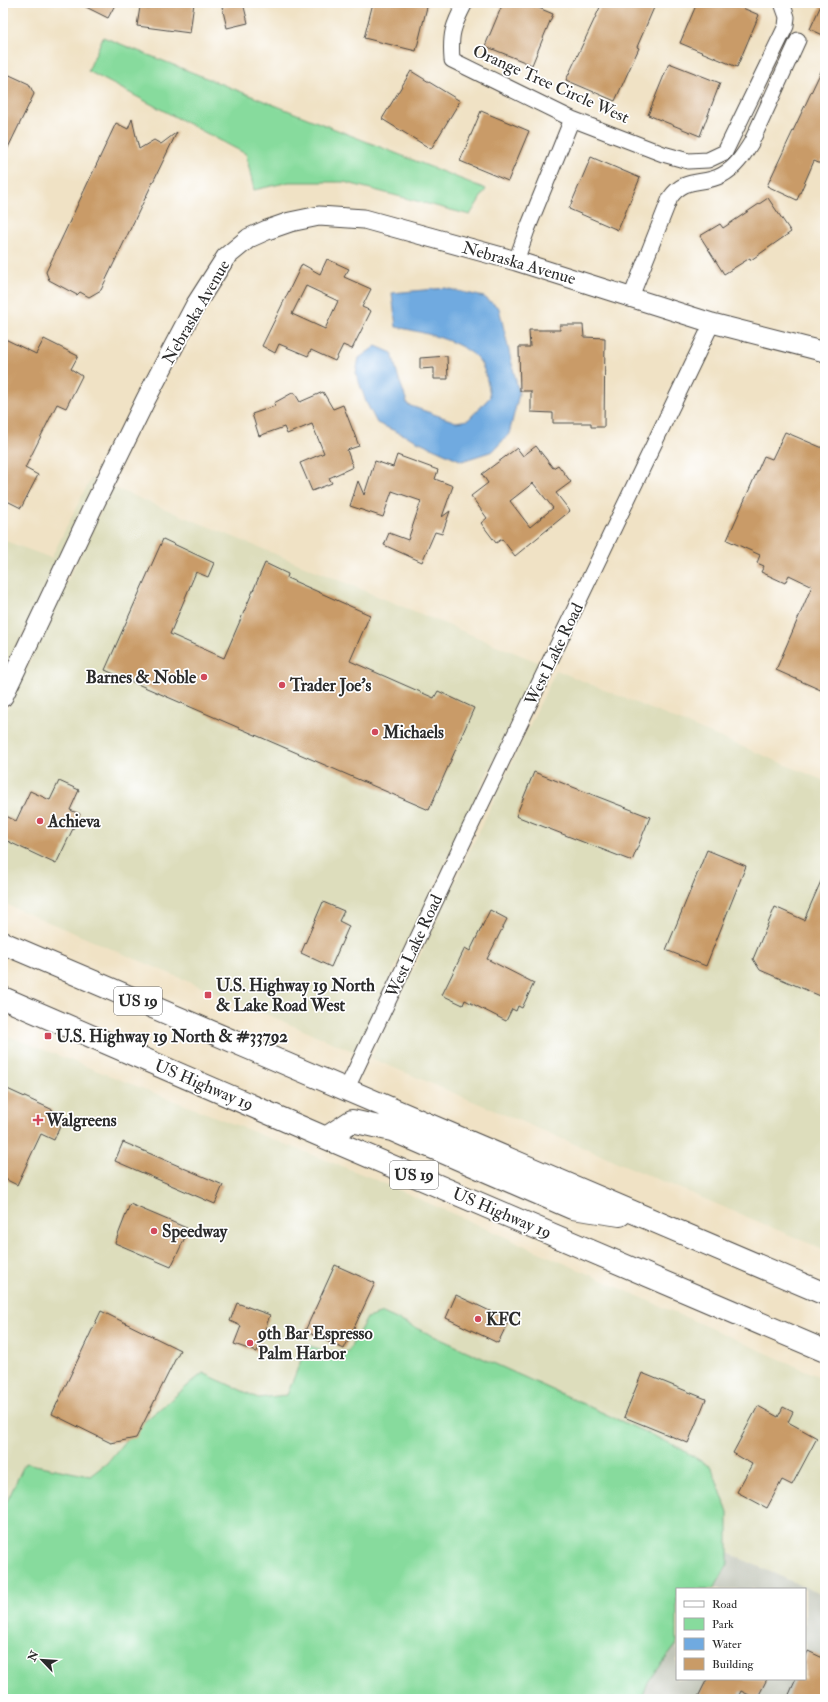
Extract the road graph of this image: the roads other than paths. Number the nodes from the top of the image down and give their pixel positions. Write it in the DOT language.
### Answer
graph roads {
  1 [pos="465,3"];
  2 [pos="782,3"];
  3 [pos="798,40"];
  4 [pos="572,118"];
  5 [pos="516,261"];
  6 [pos="631,297"];
  7 [pos="712,323"];
  8 [pos="825,352"];
  9 [pos="3,696"];
  10 [pos="3,943"];
  11 [pos="3,998"];
  12 [pos="346,1090"];
  13 [pos="326,1138"];
  14 [pos="654,1221"];
  15 [pos="825,1294"];
  16 [pos="825,1351"];
  1 -- 4 [label="street, Orange Tree Circle West"];
  2 -- 4 [label="street, Orange Tree Circle West"];
  3 -- 6 [label="street"];
  4 -- 5 [label="street"];
  5 -- 6 [label="street, Nebraska Avenue"];
  5 -- 9 [label="street, Nebraska Avenue"];
  6 -- 7 [label="street, Nebraska Avenue"];
  7 -- 8 [label="street"];
  7 -- 12 [label="street, West Lake Road"];
  10 -- 12 [label="highway, US 19"];
  11 -- 13 [label="highway, US Highway 19 / US 19"];
  12 -- 14 [label="highway, US 19"];
  13 -- 14 [label="highway"];
  13 -- 16 [label="highway, US Highway 19 / US 19"];
  14 -- 15 [label="highway, US 19"];
}
